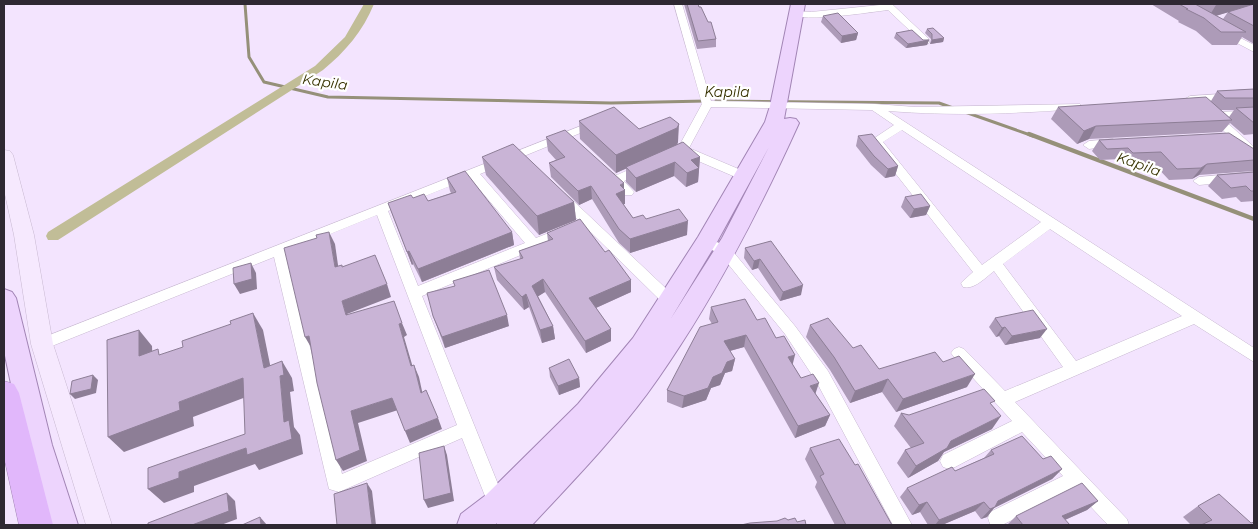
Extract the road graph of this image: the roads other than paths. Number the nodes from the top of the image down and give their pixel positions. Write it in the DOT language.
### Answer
graph roads {
  1 [pos="678,4"];
  2 [pos="805,9"];
  3 [pos="1216,28"];
  4 [pos="926,41"];
  5 [pos="1251,44"];
  6 [pos="1254,95"];
  7 [pos="1195,99"];
  8 [pos="1176,100"];
  9 [pos="707,104"];
  10 [pos="1091,105"];
  11 [pos="787,107"];
  12 [pos="874,107"];
  13 [pos="1254,114"];
  14 [pos="1212,115"];
  15 [pos="600,122"];
  16 [pos="902,125"];
  17 [pos="1236,137"];
  18 [pos="1216,138"];
  19 [pos="1128,143"];
  20 [pos="1089,145"];
  21 [pos="1252,149"];
  22 [pos="682,150"];
  23 [pos="4,155"];
  24 [pos="601,167"];
  25 [pos="472,173"];
  26 [pos="744,176"];
  27 [pos="1254,176"];
  28 [pos="615,180"];
  29 [pos="1199,181"];
  30 [pos="554,188"];
  31 [pos="628,192"];
  32 [pos="382,209"];
  33 [pos="589,222"];
  34 [pos="1050,222"];
  35 [pos="534,244"];
  36 [pos="716,247"];
  37 [pos="279,250"];
  38 [pos="995,263"];
  39 [pos="981,273"];
  40 [pos="968,283"];
  41 [pos="414,294"];
  42 [pos="4,298"];
  43 [pos="669,300"];
  44 [pos="1196,317"];
  45 [pos="42,344"];
  46 [pos="959,353"];
  47 [pos="1254,356"];
  48 [pos="1074,370"];
  49 [pos="991,387"];
  50 [pos="4,393"];
  51 [pos="973,393"];
  52 [pos="1002,400"];
  53 [pos="1024,423"];
  54 [pos="468,428"];
  55 [pos="949,460"];
  56 [pos="1076,479"];
  57 [pos="497,505"];
  58 [pos="997,518"];
  59 [pos="36,525"];
  60 [pos="63,525"];
  61 [pos="99,525"];
  62 [pos="472,525"];
  63 [pos="512,525"];
  64 [pos="903,525"];
  65 [pos="1120,525"];
  1 -- 9 [label="street"];
  2 -- 4 [label="street"];
  2 -- 11 [label="main road"];
  3 -- 5 [label="street"];
  6 -- 7 [label="street"];
  7 -- 8 [label="street"];
  7 -- 14 [label="street"];
  9 -- 11 [label="street"];
  9 -- 22 [label="street"];
  10 -- 12 [label="street"];
  11 -- 12 [label="street"];
  11 -- 26 [label="main road"];
  11 -- 36 [label="main road"];
  12 -- 16 [label="street"];
  13 -- 14 [label="street"];
  14 -- 17 [label="street"];
  15 -- 25 [label="street"];
  16 -- 34 [label="street"];
  16 -- 39 [label="street"];
  17 -- 18 [label="street"];
  17 -- 21 [label="street"];
  19 -- 20 [label="street"];
  22 -- 26 [label="street"];
  22 -- 28 [label="street"];
  23 -- 45 [label="street"];
  24 -- 28 [label="street"];
  25 -- 32 [label="street"];
  25 -- 35 [label="street"];
  26 -- 36 [label="main road"];
  27 -- 29 [label="street"];
  28 -- 31 [label="street"];
  30 -- 33 [label="street"];
  32 -- 37 [label="street"];
  32 -- 41 [label="street"];
  33 -- 35 [label="street"];
  33 -- 43 [label="street"];
  34 -- 38 [label="street"];
  34 -- 44 [label="street"];
  35 -- 41 [label="street"];
  36 -- 43 [label="main road"];
  36 -- 63 [label="main road"];
  36 -- 64 [label="street"];
  37 -- 45 [label="street"];
  37 -- 54 [label="street"];
  38 -- 39 [label="street"];
  38 -- 48 [label="street"];
  39 -- 40 [label="street"];
  41 -- 54 [label="street"];
  42 -- 60 [label="main road"];
  43 -- 57 [label="main road"];
  44 -- 47 [label="street"];
  44 -- 48 [label="street"];
  45 -- 61 [label="street"];
  46 -- 49 [label="street"];
  48 -- 52 [label="street"];
  49 -- 51 [label="street"];
  49 -- 52 [label="street"];
  50 -- 59 [label="highway"];
  52 -- 53 [label="street"];
  53 -- 55 [label="street"];
  53 -- 56 [label="street"];
  54 -- 57 [label="street"];
  56 -- 58 [label="street"];
  56 -- 65 [label="street"];
  57 -- 62 [label="main road"];
  57 -- 63 [label="street"];
}
